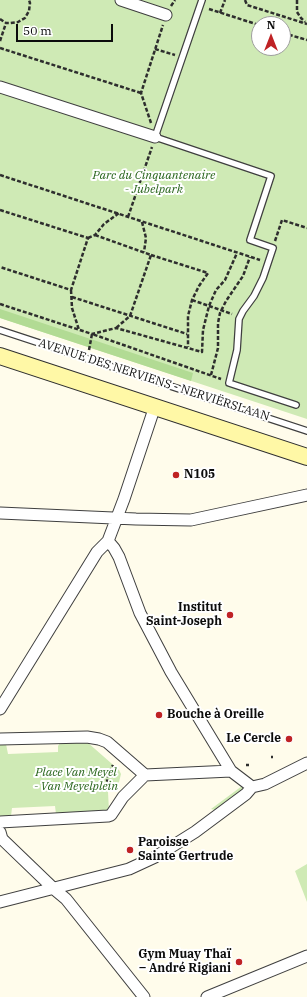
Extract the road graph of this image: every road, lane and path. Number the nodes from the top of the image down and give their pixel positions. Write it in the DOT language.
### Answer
graph roads {
  1 [pos="29,0"];
  2 [pos="121,0"];
  3 [pos="175,0"];
  4 [pos="224,0"];
  5 [pos="244,0"];
  6 [pos="297,0"];
  7 [pos="202,3"];
  8 [pos="220,13"];
  9 [pos="166,15"];
  10 [pos="0,19"];
  11 [pos="6,23"];
  12 [pos="251,23"];
  13 [pos="307,24"];
  14 [pos="291,35"];
  15 [pos="307,40"];
  16 [pos="0,41"];
  17 [pos="0,48"];
  18 [pos="155,49"];
  19 [pos="175,55"];
  20 [pos="0,87"];
  21 [pos="140,93"];
  22 [pos="155,137"];
  23 [pos="0,175"];
  24 [pos="0,210"];
  25 [pos="118,214"];
  26 [pos="128,216"];
  27 [pos="142,221"];
  28 [pos="307,228"];
  29 [pos="95,235"];
  30 [pos="88,238"];
  31 [pos="273,248"];
  32 [pos="144,252"];
  33 [pos="237,253"];
  34 [pos="151,255"];
  35 [pos="0,267"];
  36 [pos="71,290"];
  37 [pos="72,297"];
  38 [pos="192,300"];
  39 [pos="0,304"];
  40 [pos="209,306"];
  41 [pos="222,311"];
  42 [pos="130,316"];
  43 [pos="240,316"];
  44 [pos="116,328"];
  45 [pos="0,330"];
  46 [pos="79,330"];
  47 [pos="92,334"];
  48 [pos="187,334"];
  49 [pos="188,347"];
  50 [pos="89,351"];
  51 [pos="0,356"];
  52 [pos="296,405"];
  53 [pos="155,406"];
  54 [pos="307,431"];
  55 [pos="307,457"];
  56 [pos="307,495"];
  57 [pos="0,513"];
  58 [pos="117,518"];
  59 [pos="108,541"];
  60 [pos="0,709"];
  61 [pos="0,739"];
  62 [pos="307,763"];
  63 [pos="113,765"];
  64 [pos="231,771"];
  65 [pos="145,775"];
  66 [pos="252,787"];
  67 [pos="112,788"];
  68 [pos="0,826"];
  69 [pos="54,889"];
  70 [pos="0,902"];
  71 [pos="307,956"];
  72 [pos="144,997"];
  73 [pos="207,997"];
  1 -- 11 [label="path"];
  2 -- 9 [label="street"];
  3 -- 9 [label="path"];
  4 -- 8 [label="path"];
  5 -- 13 [label="path"];
  6 -- 13 [label="path"];
  7 -- 8 [label="path"];
  7 -- 22 [label="lane"];
  8 -- 12 [label="path"];
  9 -- 18 [label="path"];
  10 -- 11 [label="path"];
  11 -- 16 [label="path"];
  14 -- 15 [label="path"];
  17 -- 21 [label="path"];
  18 -- 19 [label="path"];
  18 -- 21 [label="path"];
  20 -- 22 [label="street"];
  21 -- 22 [label="path"];
  22 -- 26 [label="path"];
  22 -- 31 [label="lane"];
  23 -- 25 [label="path"];
  24 -- 30 [label="path"];
  25 -- 26 [label="path"];
  25 -- 29 [label="path"];
  26 -- 27 [label="path"];
  27 -- 32 [label="path"];
  27 -- 33 [label="path"];
  28 -- 31 [label="path"];
  29 -- 30 [label="path"];
  29 -- 32 [label="path"];
  30 -- 36 [label="path"];
  31 -- 43 [label="lane"];
  32 -- 34 [label="path"];
  33 -- 40 [label="path"];
  33 -- 41 [label="path"];
  34 -- 38 [label="path"];
  34 -- 42 [label="path"];
  35 -- 36 [label="path"];
  36 -- 37 [label="path"];
  37 -- 42 [label="path"];
  37 -- 46 [label="path"];
  38 -- 40 [label="path"];
  38 -- 48 [label="path"];
  39 -- 46 [label="path"];
  40 -- 41 [label="path"];
  40 -- 49 [label="path"];
  41 -- 43 [label="path"];
  41 -- 47 [label="path"];
  42 -- 44 [label="path"];
  42 -- 48 [label="path"];
  43 -- 52 [label="lane"];
  44 -- 47 [label="path"];
  44 -- 49 [label="path"];
  45 -- 54 [label="lane, AVENUE DES NERVIENS - NERVIËRSLAAN"];
  46 -- 47 [label="path"];
  47 -- 50 [label="path"];
  48 -- 49 [label="path"];
  51 -- 53 [label="street, AVENUE DES NERVIENS - NERVIËRSLAAN"];
  53 -- 55 [label="street, AVENUE DES NERVIENS - NERVIËRSLAAN"];
  53 -- 58 [label="street"];
  56 -- 58 [label="street"];
  57 -- 58 [label="street"];
  58 -- 59 [label="street"];
  59 -- 60 [label="street"];
  59 -- 64 [label="street"];
  61 -- 65 [label="street"];
  62 -- 66 [label="street"];
  63 -- 67 [label="path"];
  64 -- 65 [label="street"];
  64 -- 66 [label="street"];
  65 -- 68 [label="street"];
  66 -- 69 [label="street"];
  68 -- 69 [label="street"];
  69 -- 70 [label="street"];
  69 -- 72 [label="street"];
  71 -- 73 [label="street"];
}
